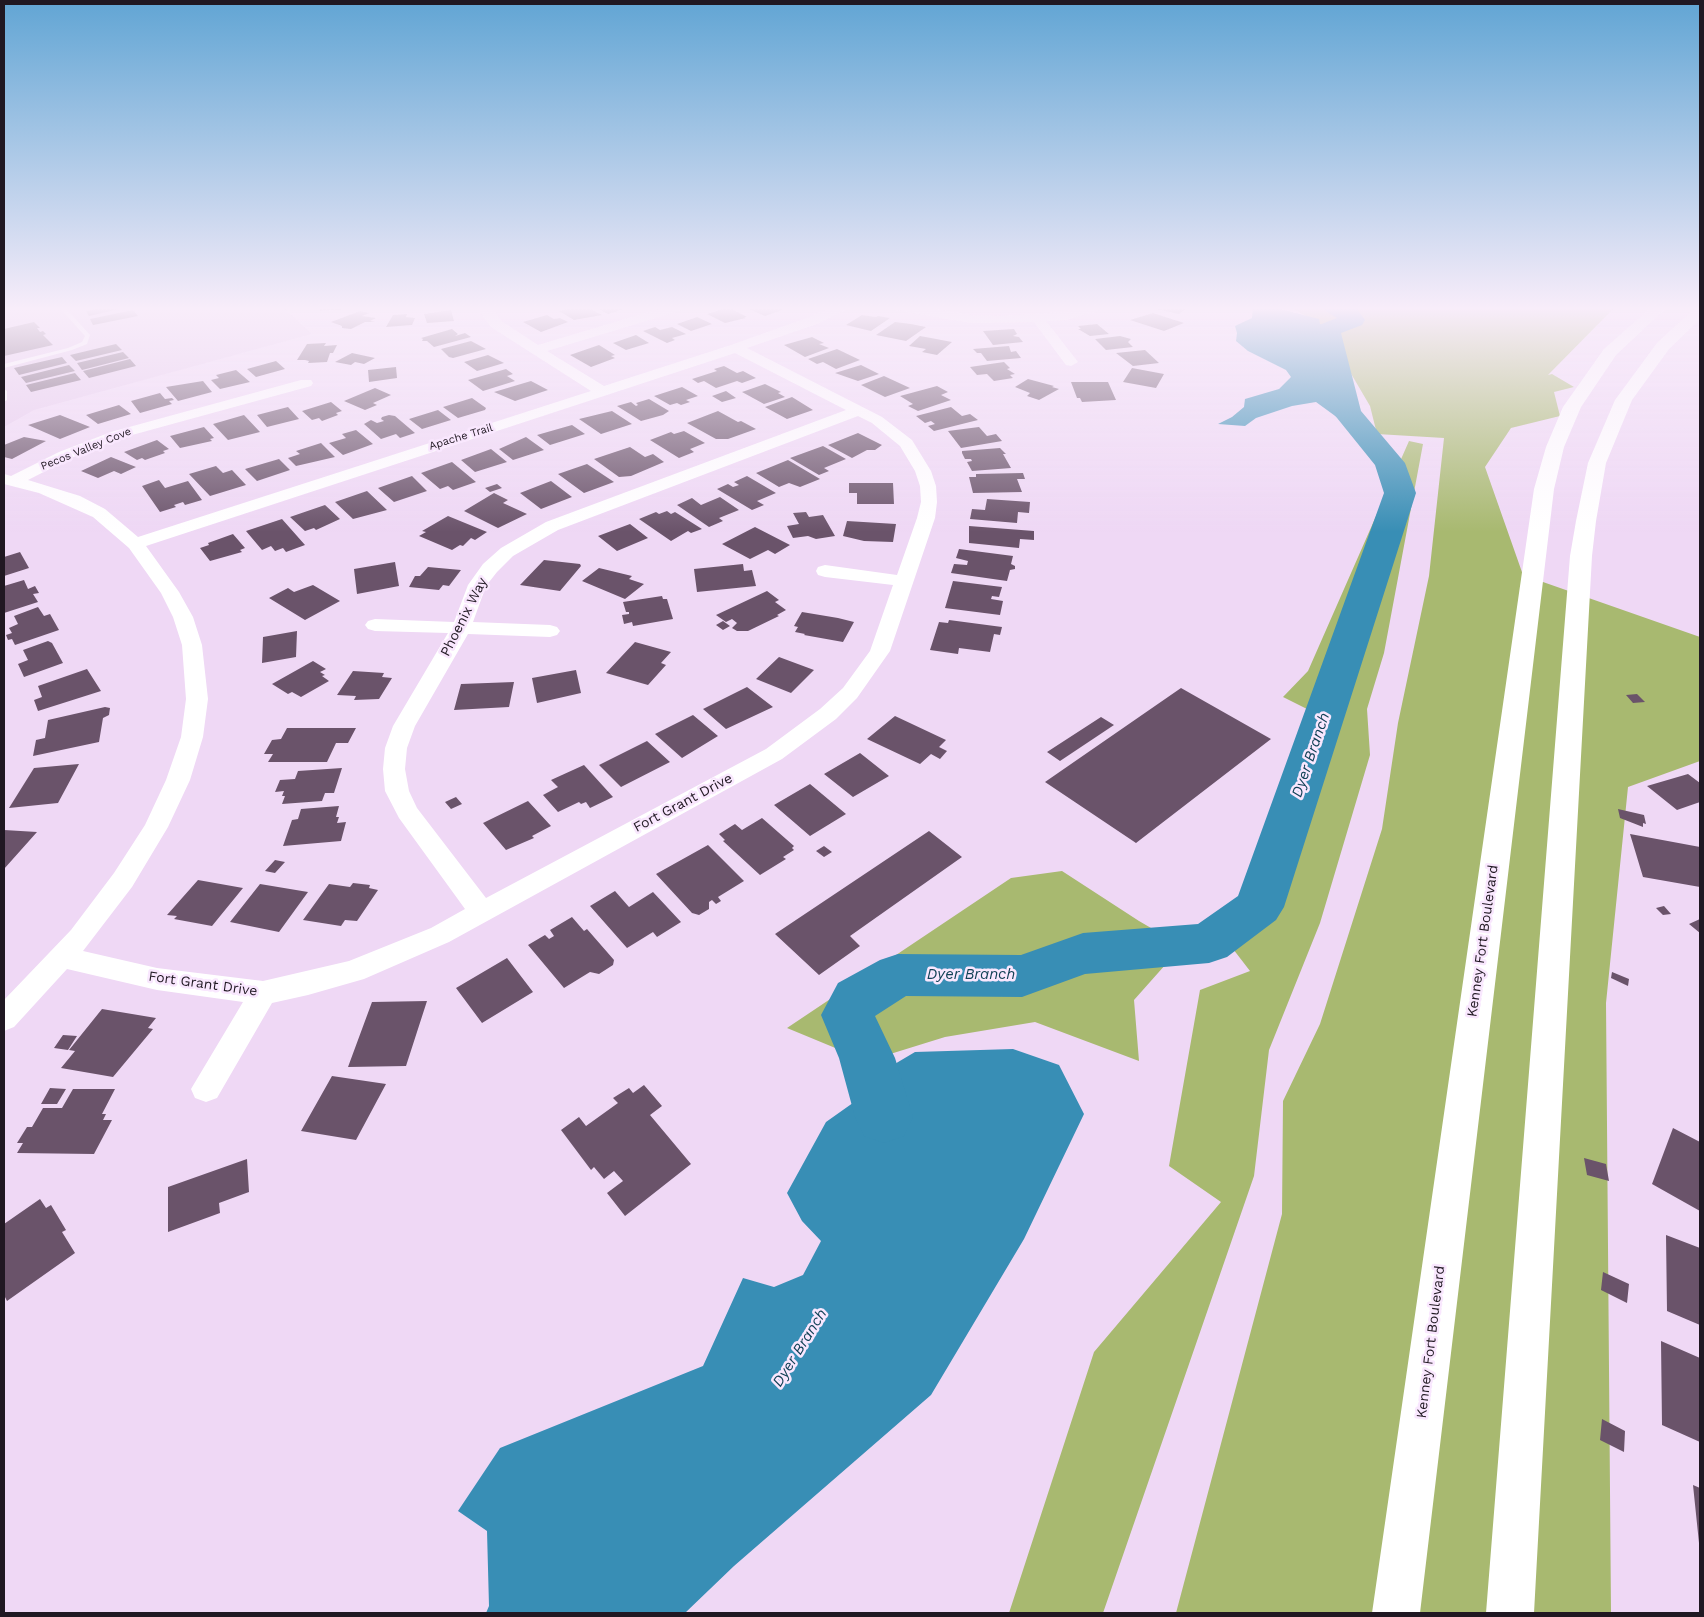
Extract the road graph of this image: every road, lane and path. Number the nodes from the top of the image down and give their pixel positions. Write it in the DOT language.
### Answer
graph roads {
  1 [pos="586,381"];
  2 [pos="635,381"];
  3 [pos="803,381"];
  4 [pos="1589,381"];
  5 [pos="1637,381"];
  6 [pos="306,383"];
  7 [pos="4,391"];
  8 [pos="603,392"];
  9 [pos="4,400"];
  10 [pos="860,410"];
  11 [pos="8,480"];
  12 [pos="135,544"];
  13 [pos="825,571"];
  14 [pos="904,581"];
  15 [pos="375,625"];
  16 [pos="462,627"];
  17 [pos="550,631"];
  18 [pos="482,912"];
  19 [pos="61,957"];
  20 [pos="263,993"];
  21 [pos="4,1019"];
  22 [pos="206,1089"];
  23 [pos="1396,1613"];
  24 [pos="1510,1613"];
  1 -- 8 [label="street"];
  2 -- 8 [label="street, Apache Trail"];
  3 -- 10 [label="street, Fort Grant Drive"];
  4 -- 23 [label="main road, Kenney Fort Boulevard"];
  5 -- 24 [label="main road"];
  6 -- 11 [label="street, Pecos Valley Cove"];
  7 -- 9 [label="lane"];
  8 -- 12 [label="street, Apache Trail"];
  10 -- 14 [label="street, Fort Grant Drive"];
  10 -- 16 [label="street, Phoenix Way"];
  11 -- 12 [label="street"];
  12 -- 19 [label="street"];
  13 -- 14 [label="street"];
  14 -- 18 [label="street, Fort Grant Drive"];
  15 -- 16 [label="street"];
  16 -- 17 [label="street"];
  16 -- 18 [label="street, Phoenix Way"];
  18 -- 20 [label="street, Fort Grant Drive"];
  19 -- 20 [label="street, Fort Grant Drive"];
  19 -- 21 [label="street"];
  20 -- 22 [label="street"];
}
